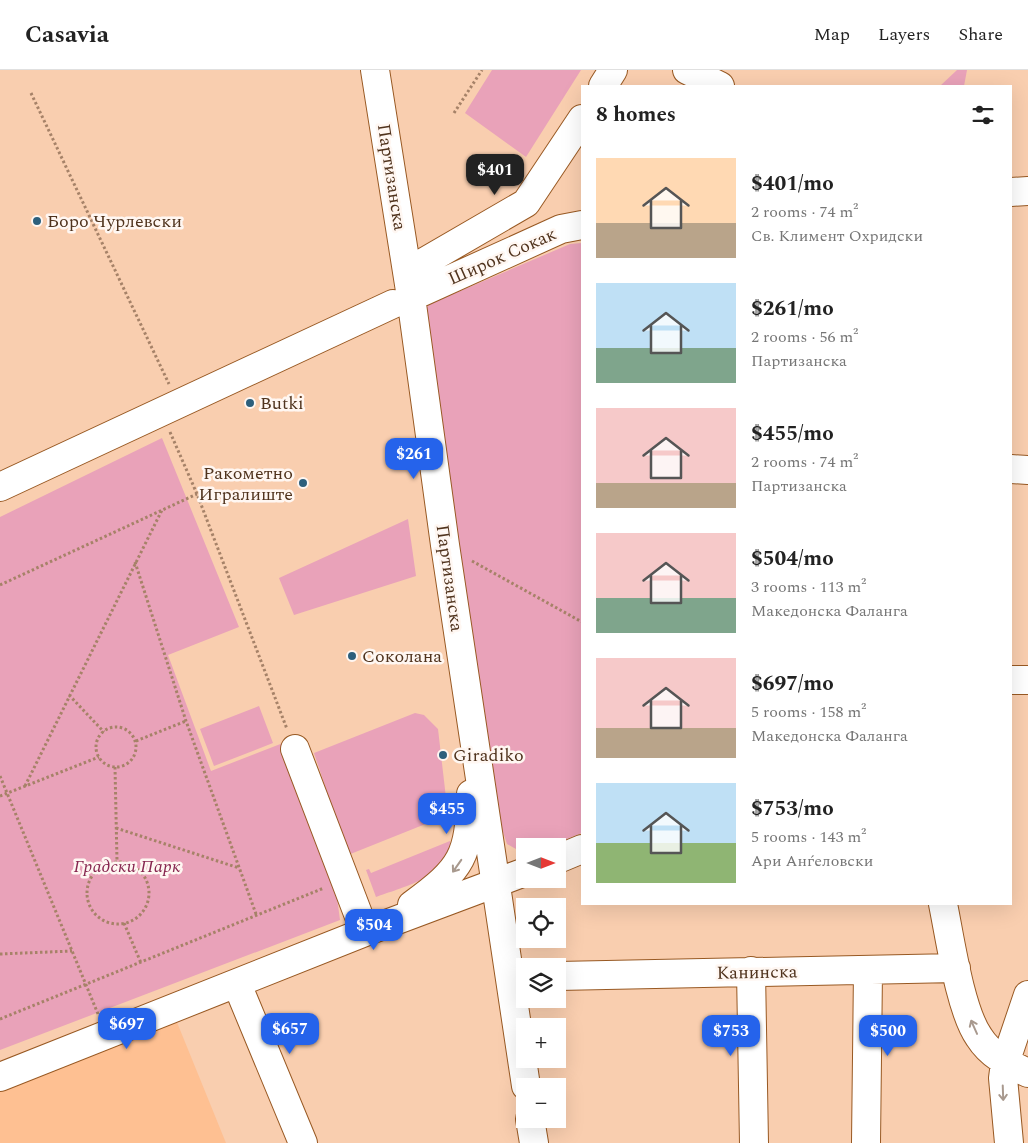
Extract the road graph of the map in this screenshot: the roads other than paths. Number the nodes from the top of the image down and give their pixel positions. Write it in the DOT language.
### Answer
graph roads {
  1 [pos="375,70"];
  2 [pos="613,70"];
  3 [pos="687,70"];
  4 [pos="604,85"];
  5 [pos="718,85"];
  6 [pos="581,120"];
  7 [pos="1028,191"];
  8 [pos="1012,192"];
  9 [pos="581,225"];
  10 [pos="415,282"];
  11 [pos="393,304"];
  12 [pos="1012,469"];
  13 [pos="1028,470"];
  14 [pos="0,487"];
  15 [pos="1012,680"];
  16 [pos="1028,680"];
  17 [pos="473,732"];
  18 [pos="295,749"];
  19 [pos="581,849"];
  20 [pos="566,856"];
  21 [pos="516,876"];
  22 [pos="496,884"];
  23 [pos="943,905"];
  24 [pos="376,928"];
  25 [pos="956,968"];
  26 [pos="516,969"];
  27 [pos="751,971"];
  28 [pos="868,971"];
  29 [pos="566,976"];
  30 [pos="238,984"];
  31 [pos="1028,995"];
  32 [pos="520,1008"];
  33 [pos="1017,1068"];
  34 [pos="0,1077"];
  35 [pos="525,1078"];
  36 [pos="532,1128"];
  37 [pos="303,1143"];
  38 [pos="534,1143"];
  39 [pos="754,1143"];
  40 [pos="866,1143"];
  41 [pos="1009,1143"];
  1 -- 10 [label="street, Партизанска"];
  2 -- 4 [label="street"];
  3 -- 5 [label="street"];
  6 -- 10 [label="street"];
  7 -- 8 [label="street"];
  9 -- 10 [label="street, Широк Сокак"];
  10 -- 17 [label="street, Партизанска"];
  11 -- 14 [label="street"];
  12 -- 13 [label="street"];
  15 -- 16 [label="street"];
  17 -- 22 [label="street, Партизанска"];
  17 -- 24 [label="street, one-way"];
  18 -- 24 [label="street"];
  19 -- 20 [label="street"];
  21 -- 22 [label="street"];
  22 -- 24 [label="street"];
  22 -- 26 [label="street, Партизанска"];
  23 -- 25 [label="street"];
  24 -- 30 [label="street"];
  25 -- 28 [label="street, Канинска"];
  33 -- 25 [label="street, one-way"];
  27 -- 28 [label="street, Канинска"];
  27 -- 29 [label="street, Канинска"];
  27 -- 39 [label="street"];
  28 -- 40 [label="street"];
  30 -- 34 [label="street"];
  30 -- 37 [label="street"];
  31 -- 33 [label="street"];
  32 -- 35 [label="street, Партизанска"];
  33 -- 41 [label="street, one-way"];
  36 -- 38 [label="street"];
}
